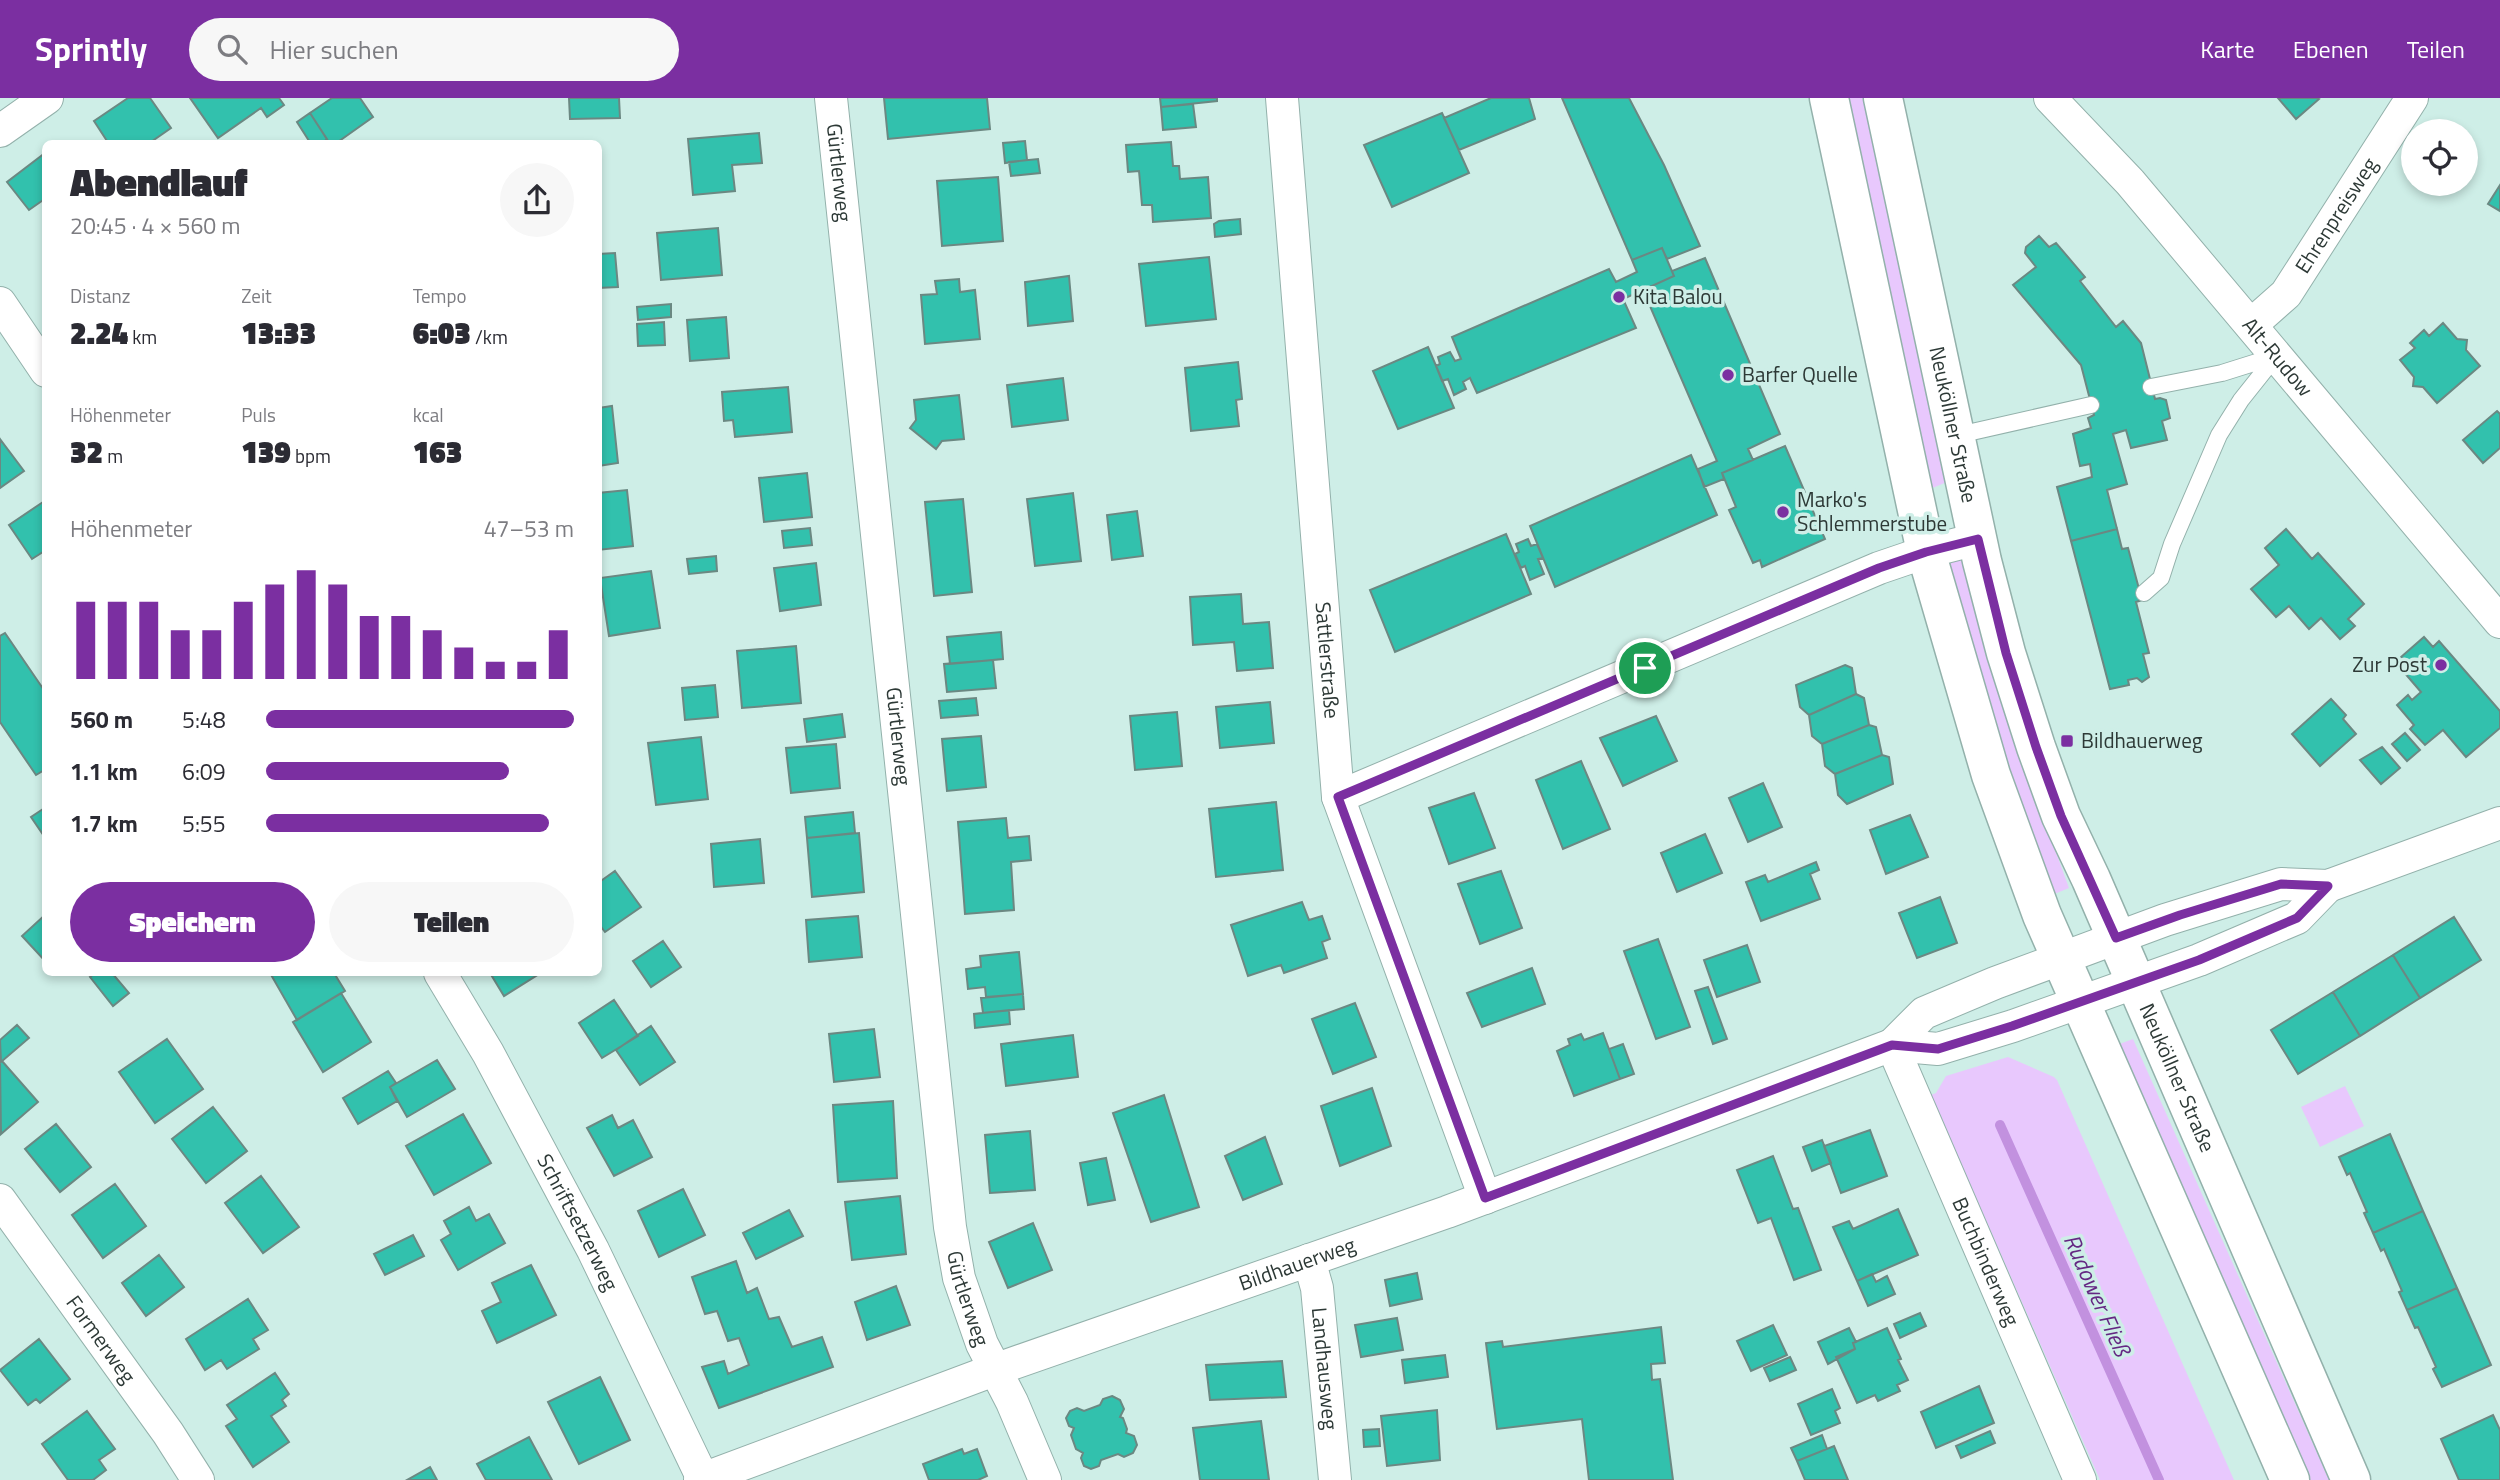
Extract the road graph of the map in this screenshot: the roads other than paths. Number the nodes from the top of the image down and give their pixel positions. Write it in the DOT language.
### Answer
graph roads {
  1 [pos="47,98"];
  2 [pos="831,98"];
  3 [pos="1282,98"];
  4 [pos="1829,98"];
  5 [pos="1883,98"];
  6 [pos="2050,98"];
  7 [pos="2412,98"];
  8 [pos="0,131"];
  9 [pos="0,303"];
  10 [pos="2252,325"];
  11 [pos="2276,356"];
  12 [pos="42,365"];
  13 [pos="2151,387"];
  14 [pos="2091,405"];
  15 [pos="1954,436"];
  16 [pos="1978,539"];
  17 [pos="1926,552"];
  18 [pos="2144,593"];
  19 [pos="2500,622"];
  20 [pos="1338,797"];
  21 [pos="2500,824"];
  22 [pos="2328,886"];
  23 [pos="2116,938"];
  24 [pos="2061,959"];
  25 [pos="442,976"];
  26 [pos="2135,982"];
  27 [pos="2079,1002"];
  28 [pos="1892,1045"];
  29 [pos="1485,1198"];
  30 [pos="0,1200"];
  31 [pos="1308,1260"];
  32 [pos="994,1370"];
  33 [pos="702,1479"];
  34 [pos="198,1480"];
  35 [pos="1045,1480"];
  36 [pos="1335,1480"];
  37 [pos="2080,1480"];
  38 [pos="2290,1480"];
  39 [pos="2351,1480"];
  1 -- 8 [label="street"];
  2 -- 32 [label="street, Gürtlerweg"];
  3 -- 20 [label="street, Sattlerstraße"];
  4 -- 17 [label="main road"];
  5 -- 15 [label="main road, Neuköllner Straße"];
  6 -- 10 [label="street, Alt-Rudow"];
  7 -- 10 [label="street, Ehrenpreisweg"];
  9 -- 12 [label="street"];
  10 -- 11 [label="street, Alt-Rudow"];
  11 -- 13 [label="lane"];
  11 -- 18 [label="lane"];
  11 -- 19 [label="street, Alt-Rudow"];
  14 -- 15 [label="lane"];
  15 -- 16 [label="main road, Neuköllner Straße"];
  16 -- 17 [label="street"];
  16 -- 23 [label="main road, Neuköllner Straße"];
  17 -- 20 [label="street"];
  17 -- 24 [label="main road"];
  20 -- 29 [label="street, Sattlerstraße"];
  21 -- 22 [label="street, Bildhauerweg"];
  22 -- 23 [label="street, Bildhauerweg"];
  22 -- 26 [label="street, Bildhauerweg"];
  23 -- 24 [label="street, Bildhauerweg"];
  23 -- 26 [label="main road, Neuköllner Straße"];
  24 -- 27 [label="main road"];
  24 -- 28 [label="street, Bildhauerweg"];
  25 -- 33 [label="street, Schriftsetzerweg"];
  26 -- 27 [label="street, Bildhauerweg"];
  26 -- 39 [label="main road, Neuköllner Straße"];
  27 -- 28 [label="street, Bildhauerweg"];
  27 -- 38 [label="main road"];
  28 -- 29 [label="street, Bildhauerweg"];
  28 -- 37 [label="street, Buchbinderweg"];
  29 -- 31 [label="street, Bildhauerweg"];
  30 -- 34 [label="street, Formerweg"];
  31 -- 32 [label="street, Bildhauerweg"];
  31 -- 36 [label="street, Landhausweg"];
  32 -- 33 [label="street, Bildhauerweg"];
  32 -- 35 [label="street, Gürtlerweg"];
}
